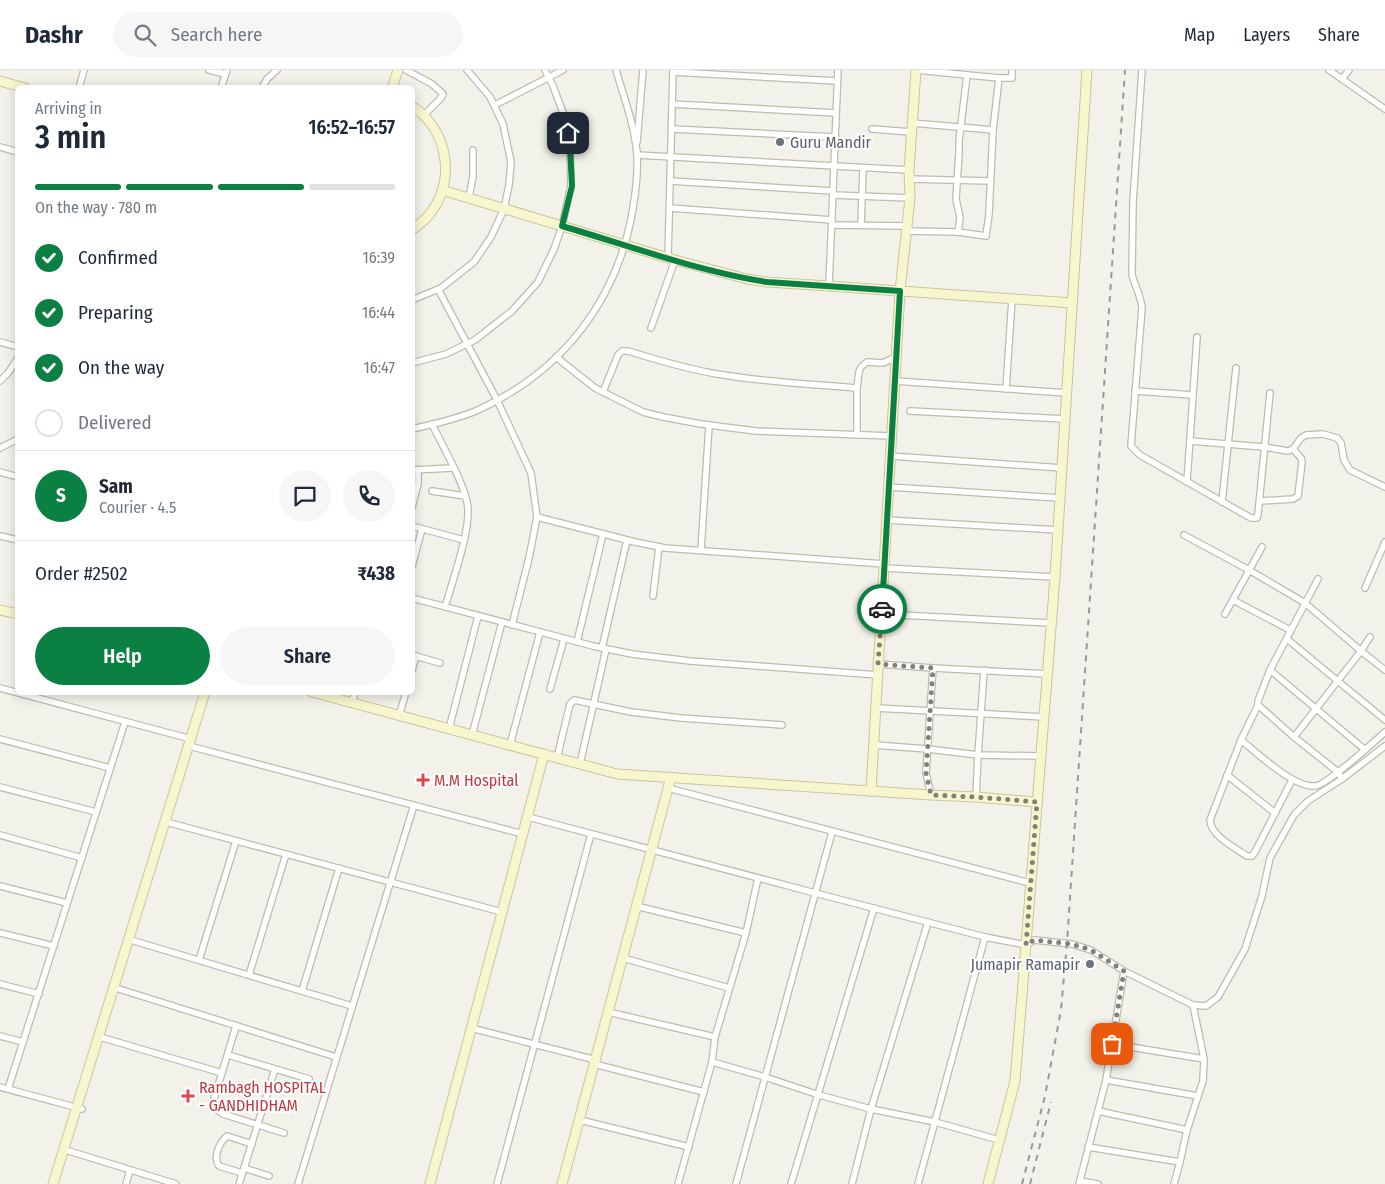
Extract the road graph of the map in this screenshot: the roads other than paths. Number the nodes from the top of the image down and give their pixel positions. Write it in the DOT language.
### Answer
graph roads {
  1 [pos="84,70"];
  2 [pos="209,70"];
  3 [pos="277,70"];
  4 [pos="398,70"];
  5 [pos="405,70"];
  6 [pos="467,70"];
  7 [pos="545,70"];
  8 [pos="563,70"];
  9 [pos="616,70"];
  10 [pos="642,70"];
  11 [pos="838,70"];
  12 [pos="916,70"];
  13 [pos="1012,70"];
  14 [pos="1087,70"];
  15 [pos="1142,70"];
  16 [pos="1329,70"];
  17 [pos="1349,70"];
  18 [pos="673,71"];
  19 [pos="226,72"];
  20 [pos="967,75"];
  21 [pos="549,77"];
  22 [pos="999,78"];
  23 [pos="1342,79"];
  24 [pos="0,81"];
  25 [pos="837,81"];
  26 [pos="15,85"];
  27 [pos="80,85"];
  28 [pos="222,85"];
  29 [pos="264,85"];
  30 [pos="393,85"];
  31 [pos="399,85"];
  32 [pos="672,104"];
  33 [pos="494,106"];
  34 [pos="415,108"];
  35 [pos="1385,109"];
  36 [pos="836,113"];
  37 [pos="424,115"];
  38 [pos="912,128"];
  39 [pos="960,128"];
  40 [pos="672,129"];
  41 [pos="872,130"];
  42 [pos="994,130"];
  43 [pos="835,137"];
  44 [pos="0,147"];
  45 [pos="472,150"];
  46 [pos="15,151"];
  47 [pos="637,154"];
  48 [pos="671,156"];
  49 [pos="834,166"];
  50 [pos="863,168"];
  51 [pos="909,174"];
  52 [pos="958,179"];
  53 [pos="670,181"];
  54 [pos="990,181"];
  55 [pos="442,190"];
  56 [pos="833,193"];
  57 [pos="862,196"];
  58 [pos="469,198"];
  59 [pos="910,198"];
  60 [pos="670,208"];
  61 [pos="504,209"];
  62 [pos="832,223"];
  63 [pos="862,225"];
  64 [pos="562,226"];
  65 [pos="415,228"];
  66 [pos="907,228"];
  67 [pos="958,232"];
  68 [pos="625,245"];
  69 [pos="672,259"];
  70 [pos="830,286"];
  71 [pos="438,289"];
  72 [pos="900,291"];
  73 [pos="415,299"];
  74 [pos="1012,299"];
  75 [pos="1072,303"];
  76 [pos="651,328"];
  77 [pos="1197,337"];
  78 [pos="0,342"];
  79 [pos="467,344"];
  80 [pos="15,346"];
  81 [pos="556,357"];
  82 [pos="896,357"];
  83 [pos="15,362"];
  84 [pos="415,362"];
  85 [pos="1236,368"];
  86 [pos="0,381"];
  87 [pos="895,381"];
  88 [pos="857,388"];
  89 [pos="1006,389"];
  90 [pos="1135,391"];
  91 [pos="604,392"];
  92 [pos="1067,393"];
  93 [pos="1270,393"];
  94 [pos="1193,395"];
  95 [pos="497,400"];
  96 [pos="910,411"];
  97 [pos="1065,419"];
  98 [pos="432,424"];
  99 [pos="709,425"];
  100 [pos="415,428"];
  101 [pos="857,435"];
  102 [pos="892,436"];
  103 [pos="15,440"];
  104 [pos="1190,441"];
  105 [pos="1228,445"];
  106 [pos="1264,447"];
  107 [pos="0,448"];
  108 [pos="1293,449"];
  109 [pos="890,456"];
  110 [pos="453,468"];
  111 [pos="1062,468"];
  112 [pos="415,470"];
  113 [pos="0,472"];
  114 [pos="15,476"];
  115 [pos="1188,482"];
  116 [pos="889,487"];
  117 [pos="1385,487"];
  118 [pos="432,491"];
  119 [pos="415,496"];
  120 [pos="465,496"];
  121 [pos="1060,498"];
  122 [pos="1260,501"];
  123 [pos="1222,502"];
  124 [pos="537,517"];
  125 [pos="887,520"];
  126 [pos="415,527"];
  127 [pos="422,529"];
  128 [pos="1058,530"];
  129 [pos="603,534"];
  130 [pos="1184,535"];
  131 [pos="0,536"];
  132 [pos="15,539"];
  133 [pos="464,540"];
  134 [pos="627,540"];
  135 [pos="1385,542"];
  136 [pos="659,547"];
  137 [pos="1262,547"];
  138 [pos="701,550"];
  139 [pos="415,555"];
  140 [pos="884,566"];
  141 [pos="1249,570"];
  142 [pos="1055,577"];
  143 [pos="1318,579"];
  144 [pos="1365,588"];
  145 [pos="653,596"];
  146 [pos="415,599"];
  147 [pos="1232,600"];
  148 [pos="1305,603"];
  149 [pos="445,607"];
  150 [pos="0,610"];
  151 [pos="15,613"];
  152 [pos="881,614"];
  153 [pos="1225,614"];
  154 [pos="478,616"];
  155 [pos="502,622"];
  156 [pos="1051,623"];
  157 [pos="512,625"];
  158 [pos="1290,630"];
  159 [pos="540,632"];
  160 [pos="1370,636"];
  161 [pos="564,639"];
  162 [pos="1287,639"];
  163 [pos="577,642"];
  164 [pos="604,648"];
  165 [pos="1361,651"];
  166 [pos="415,656"];
  167 [pos="440,663"];
  168 [pos="878,664"];
  169 [pos="933,668"];
  170 [pos="984,670"];
  171 [pos="1270,670"];
  172 [pos="1385,670"];
  173 [pos="1047,674"];
  174 [pos="878,675"];
  175 [pos="1338,680"];
  176 [pos="0,688"];
  177 [pos="550,689"];
  178 [pos="15,692"];
  179 [pos="26,695"];
  180 [pos="204,695"];
  181 [pos="209,695"];
  182 [pos="328,695"];
  183 [pos="354,695"];
  184 [pos="405,695"];
  185 [pos="352,703"];
  186 [pos="593,704"];
  187 [pos="1258,705"];
  188 [pos="876,708"];
  189 [pos="1317,708"];
  190 [pos="931,711"];
  191 [pos="981,714"];
  192 [pos="399,716"];
  193 [pos="1044,717"];
  194 [pos="1385,720"];
  195 [pos="125,722"];
  196 [pos="782,725"];
  197 [pos="449,729"];
  198 [pos="1385,732"];
  199 [pos="472,735"];
  200 [pos="1294,737"];
  201 [pos="0,739"];
  202 [pos="1241,740"];
  203 [pos="192,743"];
  204 [pos="510,745"];
  205 [pos="874,745"];
  206 [pos="1385,746"];
  207 [pos="928,749"];
  208 [pos="1364,749"];
  209 [pos="544,754"];
  210 [pos="978,755"];
  211 [pos="1041,756"];
  212 [pos="557,758"];
  213 [pos="580,764"];
  214 [pos="110,768"];
  215 [pos="1338,772"];
  216 [pos="1227,775"];
  217 [pos="671,777"];
  218 [pos="1342,779"];
  219 [pos="1292,780"];
  220 [pos="0,788"];
  221 [pos="668,788"];
  222 [pos="871,791"];
  223 [pos="931,795"];
  224 [pos="976,797"];
  225 [pos="1037,802"];
  226 [pos="414,806"];
  227 [pos="96,812"];
  228 [pos="1275,813"];
  229 [pos="528,817"];
  230 [pos="170,823"];
  231 [pos="832,832"];
  232 [pos="523,834"];
  233 [pos="591,834"];
  234 [pos="0,835"];
  235 [pos="236,841"];
  236 [pos="652,850"];
  237 [pos="286,854"];
  238 [pos="82,858"];
  239 [pos="340,868"];
  240 [pos="758,878"];
  241 [pos="390,882"];
  242 [pos="1030,883"];
  243 [pos="0,886"];
  244 [pos="815,894"];
  245 [pos="68,903"];
  246 [pos="636,906"];
  247 [pos="874,908"];
  248 [pos="502,912"];
  249 [pos="928,922"];
  250 [pos="0,933"];
  251 [pos="746,933"];
  252 [pos="985,937"];
  253 [pos="134,941"];
  254 [pos="1026,945"];
  255 [pos="54,946"];
  256 [pos="623,958"];
  257 [pos="199,960"];
  258 [pos="1124,971"];
  259 [pos="249,975"];
  260 [pos="0,984"];
  261 [pos="729,988"];
  262 [pos="119,989"];
  263 [pos="302,991"];
  264 [pos="39,994"];
  265 [pos="1193,1005"];
  266 [pos="352,1006"];
  267 [pos="608,1012"];
  268 [pos="236,1026"];
  269 [pos="471,1028"];
  270 [pos="0,1036"];
  271 [pos="716,1037"];
  272 [pos="102,1038"];
  273 [pos="24,1042"];
  274 [pos="534,1044"];
  275 [pos="1112,1044"];
  276 [pos="228,1055"];
  277 [pos="336,1057"];
  278 [pos="1204,1059"];
  279 [pos="595,1062"];
  280 [pos="712,1062"];
  281 [pos="275,1069"];
  282 [pos="222,1073"];
  283 [pos="765,1077"];
  284 [pos="309,1079"];
  285 [pos="1106,1080"];
  286 [pos="0,1087"];
  287 [pos="8,1089"];
  288 [pos="704,1092"];
  289 [pos="819,1095"];
  290 [pos="1198,1096"];
  291 [pos="79,1108"];
  292 [pos="871,1109"];
  293 [pos="1098,1111"];
  294 [pos="580,1120"];
  295 [pos="935,1122"];
  296 [pos="258,1125"];
  297 [pos="1187,1130"];
  298 [pos="284,1132"];
  299 [pos="999,1140"];
  300 [pos="252,1144"];
  301 [pos="689,1147"];
  302 [pos="1088,1147"];
  303 [pos="69,1150"];
  304 [pos="1180,1162"];
  305 [pos="130,1170"];
  306 [pos="243,1171"];
  307 [pos="269,1176"];
  308 [pos="1079,1182"];
  309 [pos="53,1184"];
  310 [pos="58,1184"];
  311 [pos="126,1184"];
  312 [pos="176,1184"];
  313 [pos="239,1184"];
  314 [pos="298,1184"];
  315 [pos="430,1184"];
  316 [pos="497,1184"];
  317 [pos="562,1184"];
  318 [pos="678,1184"];
  319 [pos="736,1184"];
  320 [pos="792,1184"];
  321 [pos="852,1184"];
  322 [pos="918,1184"];
  323 [pos="988,1184"];
  324 [pos="1098,1184"];
  325 [pos="1174,1184"];
  1 -- 27 [label="street"];
  2 -- 19 [label="street"];
  3 -- 29 [label="street"];
  4 -- 30 [label="street"];
  5 -- 31 [label="street"];
  5 -- 37 [label="street"];
  6 -- 33 [label="street"];
  7 -- 21 [label="street"];
  8 -- 21 [label="street"];
  9 -- 47 [label="street"];
  10 -- 47 [label="street"];
  11 -- 25 [label="street"];
  12 -- 20 [label="street"];
  12 -- 38 [label="street"];
  13 -- 22 [label="street"];
  14 -- 75 [label="street"];
  15 -- 90 [label="street"];
  16 -- 23 [label="street"];
  17 -- 23 [label="street"];
  18 -- 25 [label="street"];
  18 -- 32 [label="street"];
  19 -- 28 [label="street"];
  20 -- 22 [label="street"];
  20 -- 39 [label="street"];
  21 -- 33 [label="street"];
  21 -- 64 [label="street"];
  22 -- 42 [label="street"];
  23 -- 35 [label="street"];
  24 -- 26 [label="street"];
  25 -- 36 [label="street"];
  32 -- 36 [label="street"];
  32 -- 40 [label="street"];
  33 -- 61 [label="street"];
  34 -- 37 [label="street"];
  36 -- 43 [label="street"];
  37 -- 55 [label="street"];
  38 -- 39 [label="street"];
  38 -- 41 [label="street"];
  38 -- 51 [label="street"];
  39 -- 42 [label="street"];
  39 -- 52 [label="street"];
  40 -- 43 [label="street"];
  40 -- 48 [label="street"];
  42 -- 54 [label="street"];
  43 -- 49 [label="street"];
  44 -- 46 [label="street"];
  45 -- 58 [label="street"];
  47 -- 48 [label="street"];
  47 -- 68 [label="street"];
  48 -- 49 [label="street"];
  48 -- 53 [label="street"];
  49 -- 50 [label="street"];
  49 -- 56 [label="street"];
  50 -- 51 [label="street"];
  50 -- 57 [label="street"];
  51 -- 52 [label="street"];
  51 -- 59 [label="street"];
  52 -- 54 [label="street"];
  52 -- 67 [label="street"];
  53 -- 56 [label="street"];
  53 -- 60 [label="street"];
  54 -- 67 [label="street"];
  55 -- 58 [label="street"];
  55 -- 65 [label="street"];
  56 -- 57 [label="street"];
  56 -- 62 [label="street"];
  57 -- 59 [label="street"];
  57 -- 63 [label="street"];
  58 -- 61 [label="street"];
  59 -- 66 [label="street"];
  60 -- 62 [label="street"];
  60 -- 69 [label="street"];
  61 -- 64 [label="street"];
  61 -- 71 [label="street"];
  62 -- 63 [label="street"];
  62 -- 70 [label="street"];
  63 -- 66 [label="street"];
  64 -- 68 [label="street"];
  64 -- 79 [label="street"];
  66 -- 67 [label="street"];
  66 -- 72 [label="street"];
  68 -- 69 [label="street"];
  68 -- 81 [label="street"];
  69 -- 70 [label="street"];
  69 -- 76 [label="street"];
  70 -- 72 [label="street"];
  71 -- 73 [label="street"];
  71 -- 79 [label="street"];
  72 -- 74 [label="street"];
  72 -- 82 [label="street"];
  74 -- 75 [label="street"];
  74 -- 89 [label="street"];
  75 -- 92 [label="street"];
  77 -- 94 [label="street"];
  78 -- 80 [label="street"];
  79 -- 84 [label="street"];
  79 -- 95 [label="street"];
  81 -- 91 [label="street"];
  81 -- 95 [label="street"];
  82 -- 87 [label="street"];
  82 -- 88 [label="street"];
  83 -- 86 [label="street"];
  85 -- 105 [label="street"];
  87 -- 89 [label="street"];
  87 -- 102 [label="street"];
  88 -- 91 [label="street"];
  88 -- 101 [label="street"];
  89 -- 92 [label="street"];
  90 -- 94 [label="street"];
  90 -- 115 [label="street"];
  91 -- 99 [label="street"];
  92 -- 97 [label="street"];
  93 -- 106 [label="street"];
  94 -- 104 [label="street"];
  95 -- 98 [label="street"];
  95 -- 124 [label="street"];
  96 -- 97 [label="street"];
  97 -- 111 [label="street"];
  98 -- 100 [label="street"];
  98 -- 110 [label="street"];
  99 -- 101 [label="street"];
  99 -- 138 [label="street"];
  101 -- 102 [label="street"];
  102 -- 109 [label="street"];
  103 -- 107 [label="street"];
  104 -- 105 [label="street"];
  104 -- 115 [label="street"];
  105 -- 106 [label="street"];
  105 -- 123 [label="street"];
  106 -- 108 [label="street"];
  106 -- 122 [label="street"];
  108 -- 117 [label="street"];
  108 -- 122 [label="street"];
  109 -- 111 [label="street"];
  109 -- 116 [label="street"];
  110 -- 112 [label="street"];
  110 -- 120 [label="street"];
  111 -- 121 [label="street"];
  112 -- 119 [label="street"];
  113 -- 114 [label="street"];
  115 -- 123 [label="street"];
  116 -- 121 [label="street"];
  116 -- 125 [label="street"];
  118 -- 120 [label="street"];
  120 -- 133 [label="street"];
  121 -- 128 [label="street"];
  122 -- 123 [label="street"];
  124 -- 129 [label="street"];
  124 -- 157 [label="street"];
  125 -- 128 [label="street"];
  125 -- 140 [label="street"];
  126 -- 127 [label="street"];
  127 -- 133 [label="street"];
  127 -- 139 [label="street"];
  128 -- 142 [label="street"];
  129 -- 134 [label="street"];
  129 -- 163 [label="street"];
  130 -- 141 [label="street"];
  131 -- 132 [label="street"];
  133 -- 149 [label="street"];
  134 -- 136 [label="street"];
  134 -- 164 [label="street"];
  135 -- 144 [label="street"];
  136 -- 138 [label="street"];
  136 -- 145 [label="street"];
  137 -- 141 [label="street"];
  138 -- 140 [label="street"];
  140 -- 142 [label="street"];
  140 -- 152 [label="street"];
  141 -- 147 [label="street"];
  141 -- 148 [label="street"];
  142 -- 156 [label="street"];
  143 -- 148 [label="street"];
  146 -- 149 [label="street"];
  147 -- 153 [label="street"];
  147 -- 158 [label="street"];
  148 -- 158 [label="street"];
  148 -- 165 [label="street"];
  149 -- 154 [label="street"];
  150 -- 151 [label="street"];
  152 -- 156 [label="street"];
  152 -- 168 [label="street"];
  154 -- 155 [label="street"];
  154 -- 197 [label="street"];
  155 -- 157 [label="street"];
  155 -- 199 [label="street"];
  156 -- 173 [label="street"];
  157 -- 159 [label="street"];
  158 -- 162 [label="street"];
  159 -- 161 [label="street"];
  159 -- 204 [label="street"];
  160 -- 165 [label="street"];
  161 -- 163 [label="street"];
  161 -- 177 [label="street"];
  162 -- 171 [label="street"];
  162 -- 175 [label="street"];
  163 -- 164 [label="street"];
  164 -- 174 [label="street"];
  164 -- 186 [label="street"];
  165 -- 172 [label="street"];
  165 -- 175 [label="street"];
  166 -- 167 [label="street"];
  168 -- 169 [label="street"];
  168 -- 174 [label="street"];
  169 -- 170 [label="street"];
  169 -- 190 [label="street"];
  170 -- 173 [label="street"];
  170 -- 191 [label="street"];
  171 -- 187 [label="street"];
  171 -- 189 [label="street"];
  173 -- 193 [label="street"];
  174 -- 188 [label="street"];
  175 -- 189 [label="street"];
  175 -- 194 [label="street"];
  176 -- 178 [label="street"];
  179 -- 195 [label="street"];
  180 -- 203 [label="street"];
  181 -- 203 [label="street"];
  182 -- 185 [label="street"];
  183 -- 185 [label="street"];
  184 -- 192 [label="street"];
  185 -- 192 [label="street"];
  186 -- 196 [label="street"];
  186 -- 212 [label="street"];
  186 -- 213 [label="street"];
  187 -- 200 [label="street"];
  187 -- 202 [label="street"];
  188 -- 190 [label="street"];
  188 -- 205 [label="street"];
  189 -- 200 [label="street"];
  189 -- 208 [label="street"];
  190 -- 191 [label="street"];
  190 -- 207 [label="street"];
  191 -- 193 [label="street"];
  191 -- 210 [label="street"];
  192 -- 197 [label="street"];
  193 -- 211 [label="street"];
  195 -- 203 [label="street"];
  195 -- 214 [label="street"];
  197 -- 199 [label="street"];
  198 -- 208 [label="street"];
  199 -- 204 [label="street"];
  200 -- 215 [label="street"];
  201 -- 214 [label="street"];
  202 -- 216 [label="street"];
  202 -- 219 [label="street"];
  203 -- 226 [label="street"];
  203 -- 230 [label="street"];
  203 -- 272 [label="street"];
  204 -- 209 [label="street"];
  205 -- 207 [label="street"];
  205 -- 222 [label="street"];
  206 -- 218 [label="street"];
  207 -- 210 [label="street"];
  207 -- 223 [label="street"];
  208 -- 215 [label="street"];
  209 -- 212 [label="street"];
  209 -- 229 [label="street"];
  210 -- 211 [label="street"];
  210 -- 224 [label="street"];
  211 -- 225 [label="street"];
  212 -- 213 [label="street"];
  213 -- 217 [label="street"];
  214 -- 227 [label="street"];
  215 -- 218 [label="street"];
  215 -- 219 [label="street"];
  216 -- 228 [label="street"];
  216 -- 228 [label="street"];
  217 -- 221 [label="street"];
  217 -- 222 [label="street"];
  218 -- 265 [label="street"];
  219 -- 228 [label="street"];
  220 -- 227 [label="street"];
  221 -- 231 [label="street"];
  221 -- 236 [label="street"];
  222 -- 223 [label="street"];
  223 -- 224 [label="street"];
  224 -- 225 [label="street"];
  225 -- 242 [label="street"];
  226 -- 232 [label="street"];
  226 -- 241 [label="street"];
  227 -- 238 [label="street"];
  229 -- 232 [label="street"];
  229 -- 233 [label="street"];
  230 -- 235 [label="street"];
  230 -- 253 [label="street"];
  231 -- 242 [label="street"];
  231 -- 244 [label="street"];
  232 -- 248 [label="street"];
  233 -- 236 [label="street"];
  233 -- 274 [label="street"];
  234 -- 238 [label="street"];
  235 -- 237 [label="street"];
  235 -- 257 [label="street"];
  236 -- 240 [label="street"];
  236 -- 246 [label="street"];
  237 -- 239 [label="street"];
  237 -- 259 [label="street"];
  238 -- 245 [label="street"];
  239 -- 241 [label="street"];
  239 -- 263 [label="street"];
  240 -- 244 [label="street"];
  240 -- 251 [label="street"];
  241 -- 248 [label="street"];
  241 -- 266 [label="street"];
  242 -- 254 [label="street"];
  243 -- 245 [label="street"];
  244 -- 247 [label="street"];
  244 -- 283 [label="street"];
  245 -- 255 [label="street"];
  246 -- 251 [label="street"];
  246 -- 256 [label="street"];
  247 -- 249 [label="street"];
  247 -- 289 [label="street"];
  248 -- 269 [label="street"];
  249 -- 252 [label="street"];
  249 -- 292 [label="street"];
  250 -- 255 [label="street"];
  251 -- 261 [label="street"];
  252 -- 254 [label="street"];
  252 -- 295 [label="street"];
  253 -- 257 [label="street"];
  253 -- 262 [label="street"];
  254 -- 258 [label="street"];
  254 -- 299 [label="street"];
  255 -- 264 [label="street"];
  256 -- 261 [label="street"];
  256 -- 267 [label="street"];
  257 -- 259 [label="street"];
  258 -- 265 [label="street"];
  258 -- 275 [label="street"];
  259 -- 263 [label="street"];
  260 -- 264 [label="street"];
  261 -- 271 [label="street"];
  262 -- 268 [label="street"];
  262 -- 272 [label="street"];
  263 -- 266 [label="street"];
  264 -- 273 [label="street"];
  265 -- 278 [label="street"];
  266 -- 277 [label="street"];
  267 -- 271 [label="street"];
  267 -- 279 [label="street"];
  268 -- 276 [label="street"];
  268 -- 277 [label="street"];
  269 -- 274 [label="street"];
  269 -- 315 [label="street"];
  270 -- 273 [label="street"];
  271 -- 280 [label="street"];
  272 -- 282 [label="street"];
  272 -- 291 [label="street"];
  273 -- 287 [label="street"];
  274 -- 279 [label="street"];
  274 -- 316 [label="street"];
  275 -- 278 [label="street"];
  275 -- 285 [label="street"];
  276 -- 281 [label="street"];
  276 -- 282 [label="street"];
  277 -- 314 [label="street"];
  278 -- 290 [label="street"];
  279 -- 288 [label="street"];
  279 -- 294 [label="street"];
  280 -- 283 [label="street"];
  280 -- 288 [label="street"];
  281 -- 284 [label="street"];
  281 -- 296 [label="street"];
  282 -- 296 [label="street"];
  283 -- 289 [label="street"];
  283 -- 319 [label="street"];
  285 -- 290 [label="street"];
  285 -- 293 [label="street"];
  286 -- 287 [label="street"];
  287 -- 291 [label="street"];
  288 -- 301 [label="street"];
  289 -- 292 [label="street"];
  289 -- 320 [label="street"];
  290 -- 297 [label="street"];
  291 -- 303 [label="street"];
  291 -- 309 [label="street"];
  292 -- 295 [label="street"];
  292 -- 321 [label="street"];
  293 -- 297 [label="street"];
  293 -- 302 [label="street"];
  294 -- 301 [label="street"];
  294 -- 317 [label="street"];
  295 -- 299 [label="street"];
  295 -- 322 [label="street"];
  296 -- 298 [label="street"];
  296 -- 300 [label="street"];
  297 -- 304 [label="street"];
  299 -- 323 [label="street"];
  300 -- 306 [label="street"];
  300 -- 306 [label="street"];
  301 -- 318 [label="street"];
  302 -- 304 [label="street"];
  302 -- 308 [label="street"];
  303 -- 305 [label="street"];
  303 -- 310 [label="street"];
  304 -- 325 [label="street"];
  305 -- 311 [label="street"];
  305 -- 312 [label="street"];
  306 -- 307 [label="street"];
  306 -- 313 [label="street"];
  308 -- 324 [label="street"];
}
